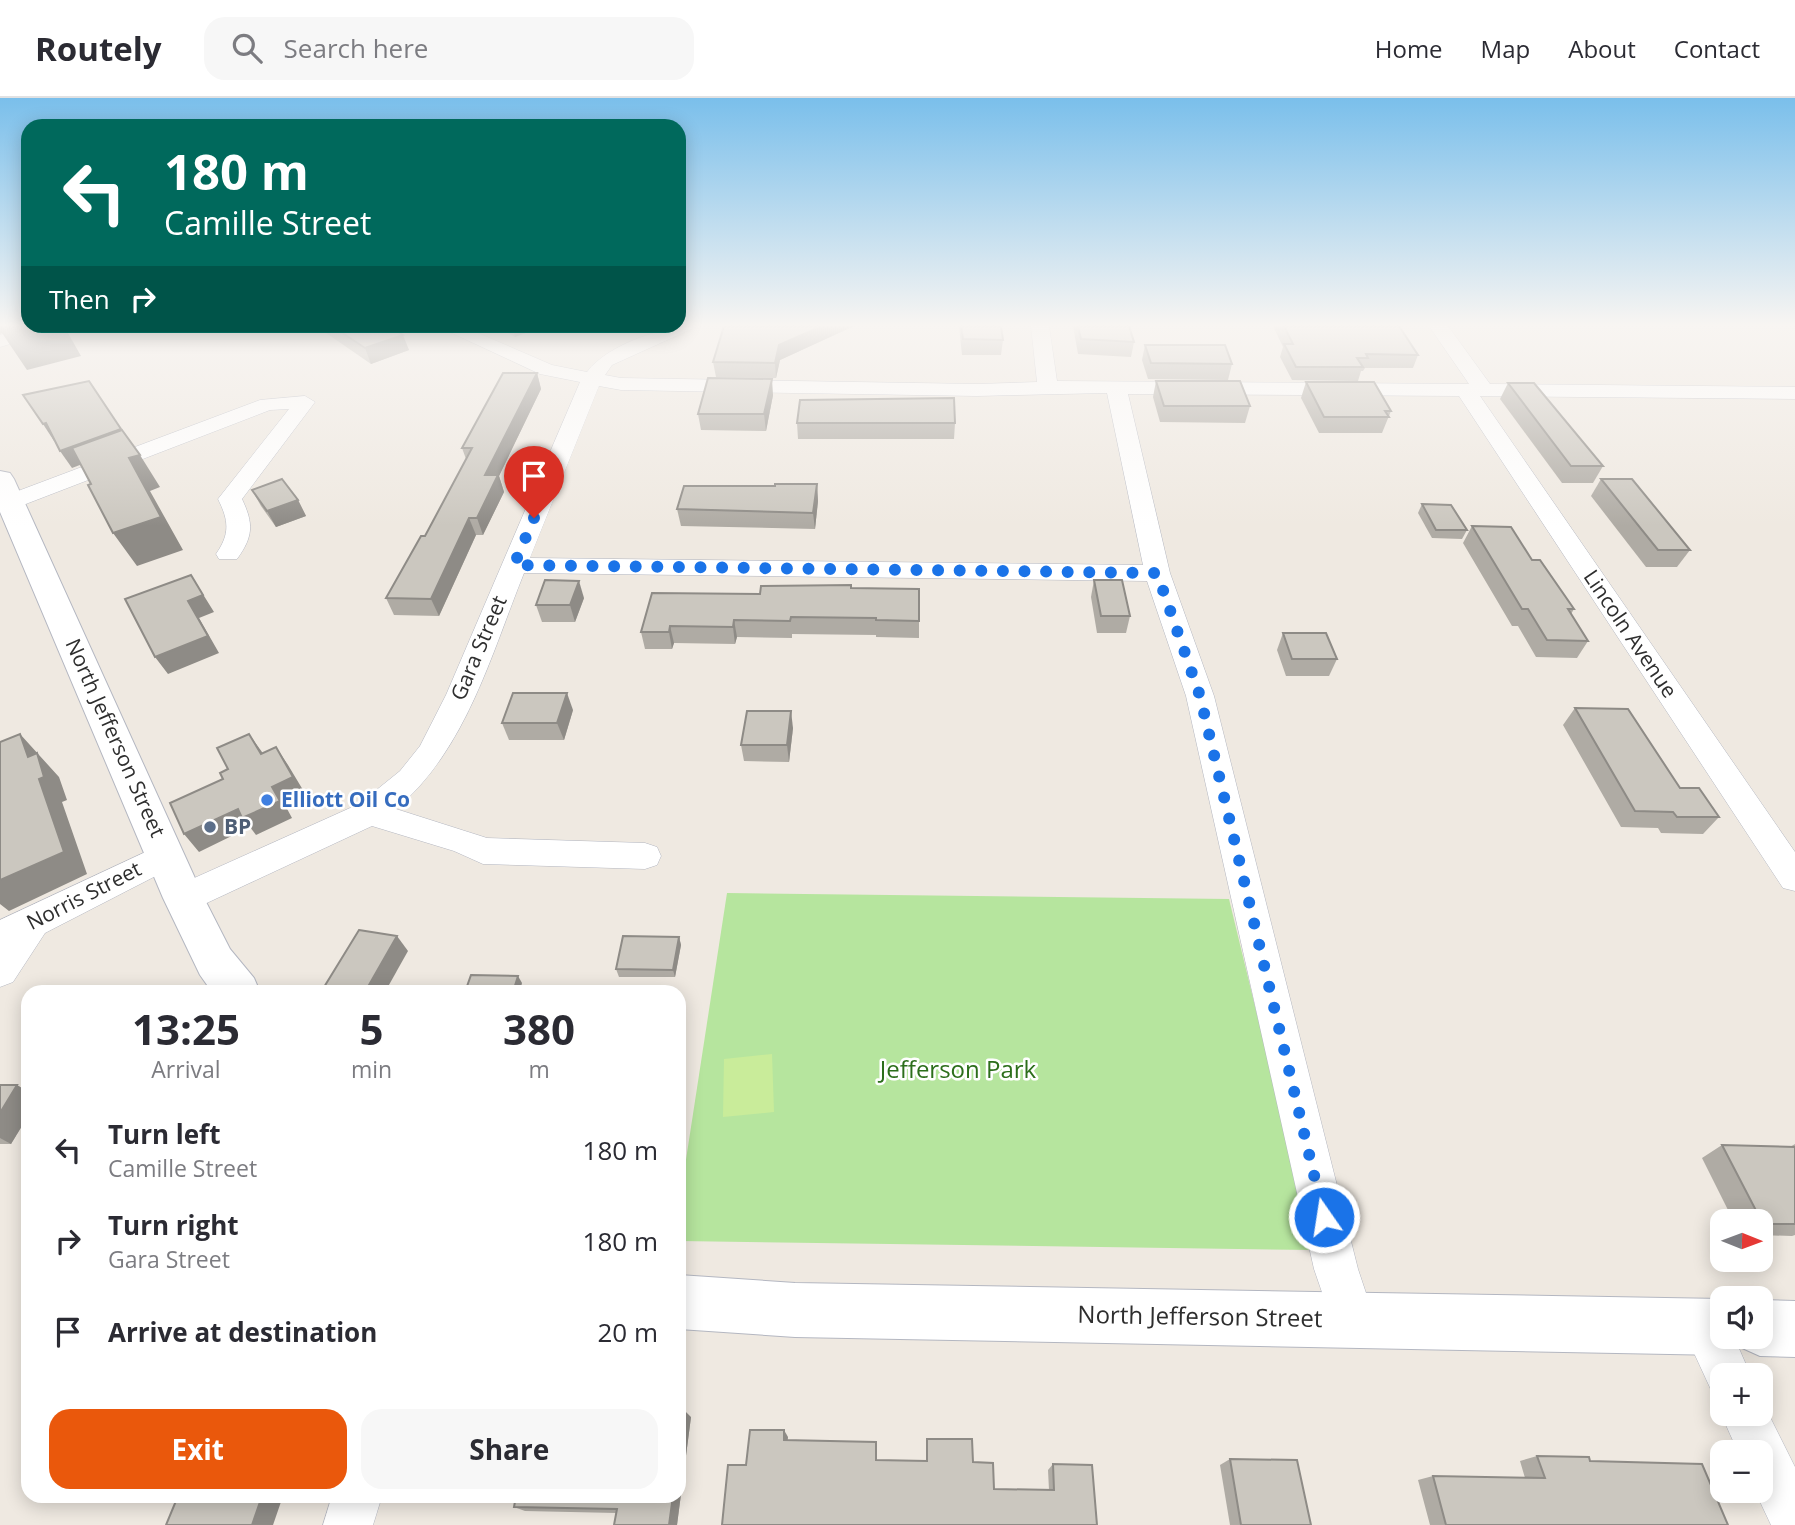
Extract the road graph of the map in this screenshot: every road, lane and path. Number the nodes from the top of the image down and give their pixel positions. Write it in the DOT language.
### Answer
graph roads {
  1 [pos="586,393"];
  2 [pos="1117,393"];
  3 [pos="1476,393"];
  4 [pos="1751,393"];
  5 [pos="1795,393"];
  6 [pos="5,491"];
  7 [pos="228,554"];
  8 [pos="514,565"];
  9 [pos="1157,573"];
  10 [pos="370,813"];
  11 [pos="167,855"];
  12 [pos="645,856"];
  13 [pos="1795,878"];
  14 [pos="184,898"];
  15 [pos="33,923"];
  16 [pos="0,935"];
  17 [pos="0,971"];
  18 [pos="233,985"];
  19 [pos="686,1302"];
  20 [pos="1353,1320"];
  21 [pos="1710,1327"];
  22 [pos="1773,1328"];
  23 [pos="1795,1329"];
  24 [pos="1751,1426"];
  25 [pos="354,1503"];
  26 [pos="1795,1522"];
  27 [pos="348,1525"];
  1 -- 8 [label="street, Gara Street"];
  2 -- 9 [label="street"];
  3 -- 13 [label="street, Lincoln Avenue"];
  4 -- 5 [label="street"];
  6 -- 7 [label="street"];
  6 -- 11 [label="main road, North Jefferson Street"];
  8 -- 9 [label="street"];
  8 -- 10 [label="street, Gara Street"];
  9 -- 20 [label="street"];
  10 -- 12 [label="street"];
  10 -- 14 [label="street, Gara Street"];
  11 -- 14 [label="main road, North Jefferson Street"];
  11 -- 15 [label="street, Norris Street"];
  14 -- 18 [label="main road, North Jefferson Street"];
  15 -- 16 [label="street, Norris Street"];
  15 -- 17 [label="street"];
  19 -- 20 [label="main road, North Jefferson Street"];
  20 -- 21 [label="main road, North Jefferson Street"];
  22 -- 23 [label="main road"];
  24 -- 26 [label="street"];
  25 -- 27 [label="street"];
}
